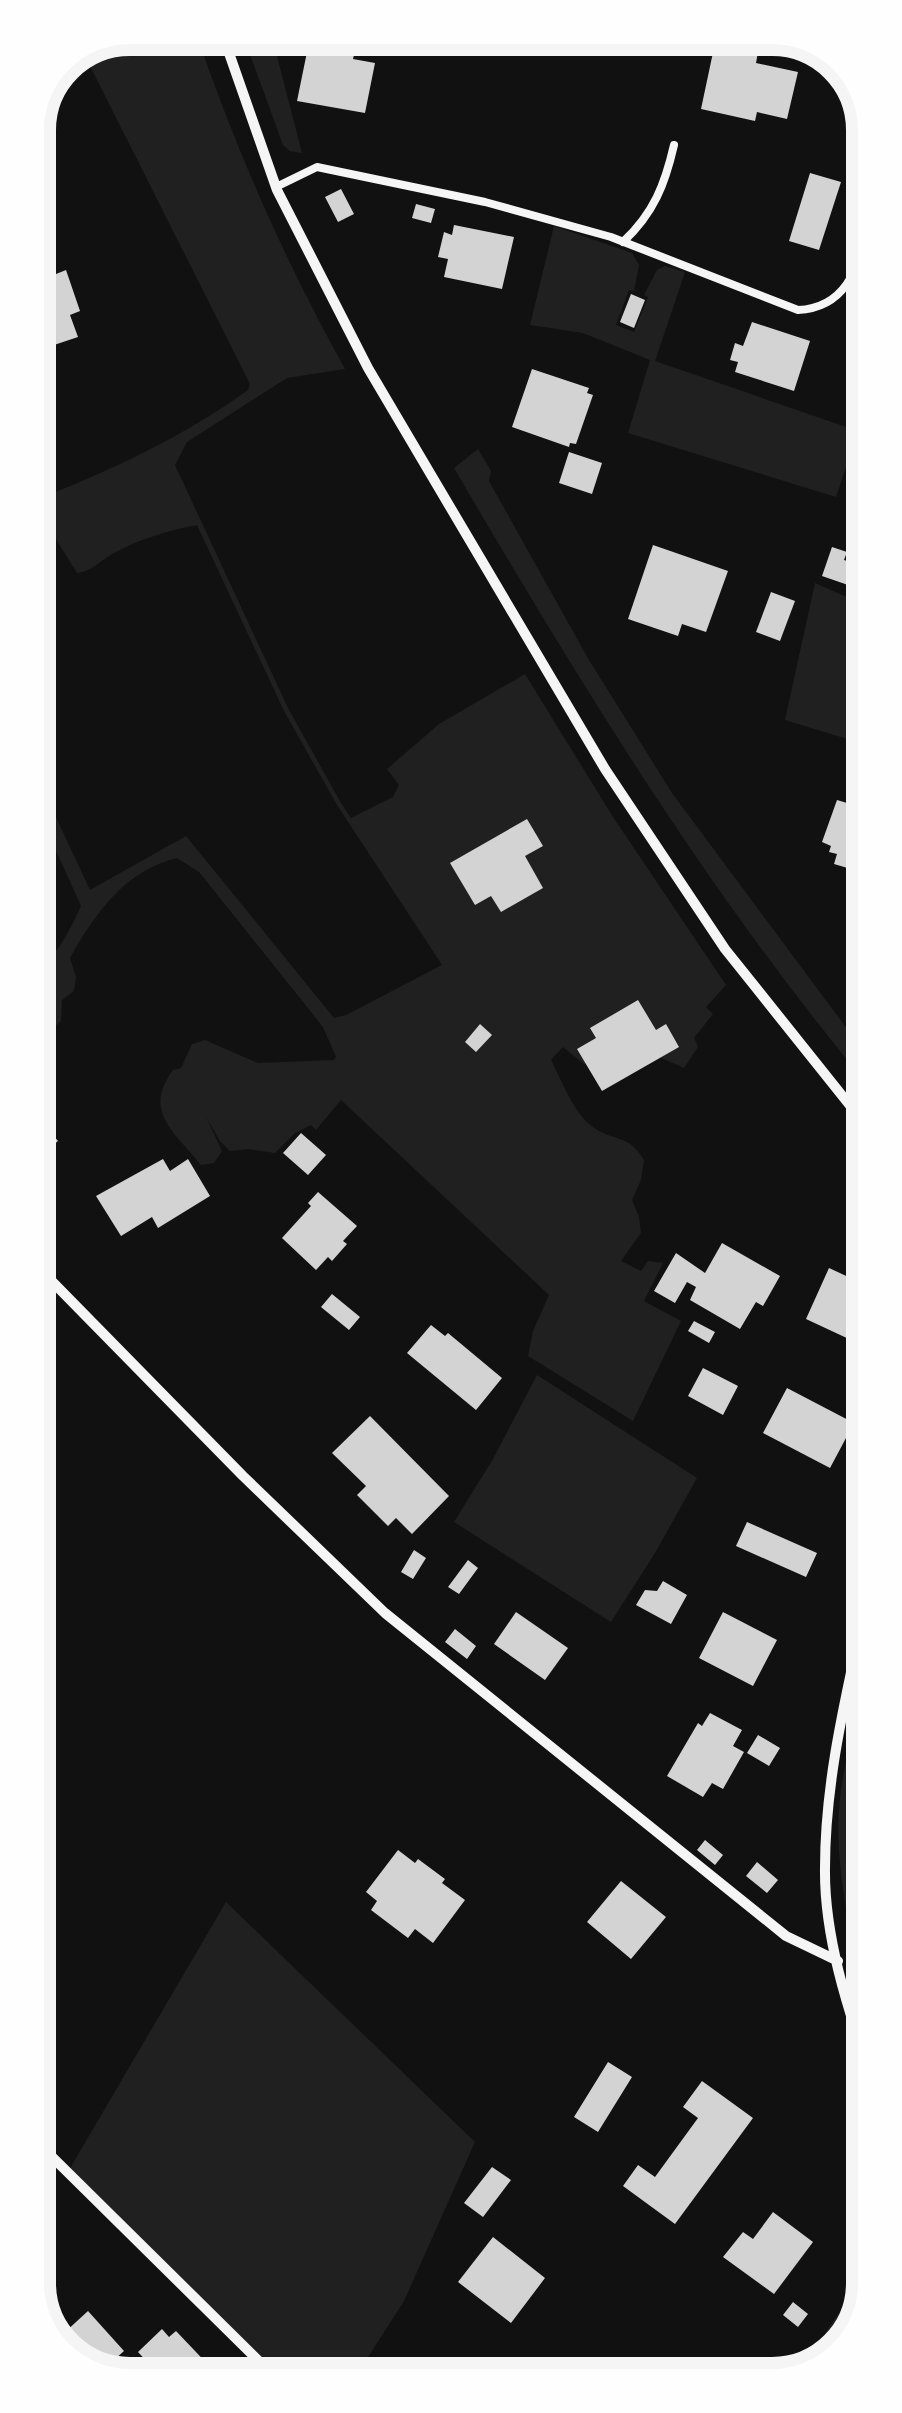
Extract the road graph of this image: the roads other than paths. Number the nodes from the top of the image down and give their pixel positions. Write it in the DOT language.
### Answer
graph roads {
  1 [pos="228,50"];
  2 [pos="674,144"];
  3 [pos="276,187"];
  4 [pos="624,242"];
  5 [pos="852,277"];
  6 [pos="852,1108"];
  7 [pos="50,1279"];
  8 [pos="852,1671"];
  9 [pos="838,1961"];
  10 [pos="852,2021"];
  11 [pos="50,2155"];
  12 [pos="261,2363"];
  1 -- 3 [label="street"];
  2 -- 4 [label="lane"];
  3 -- 4 [label="lane"];
  3 -- 6 [label="street"];
  4 -- 5 [label="lane"];
  7 -- 9 [label="street"];
  8 -- 9 [label="street"];
  9 -- 10 [label="street"];
  11 -- 12 [label="street"];
}
